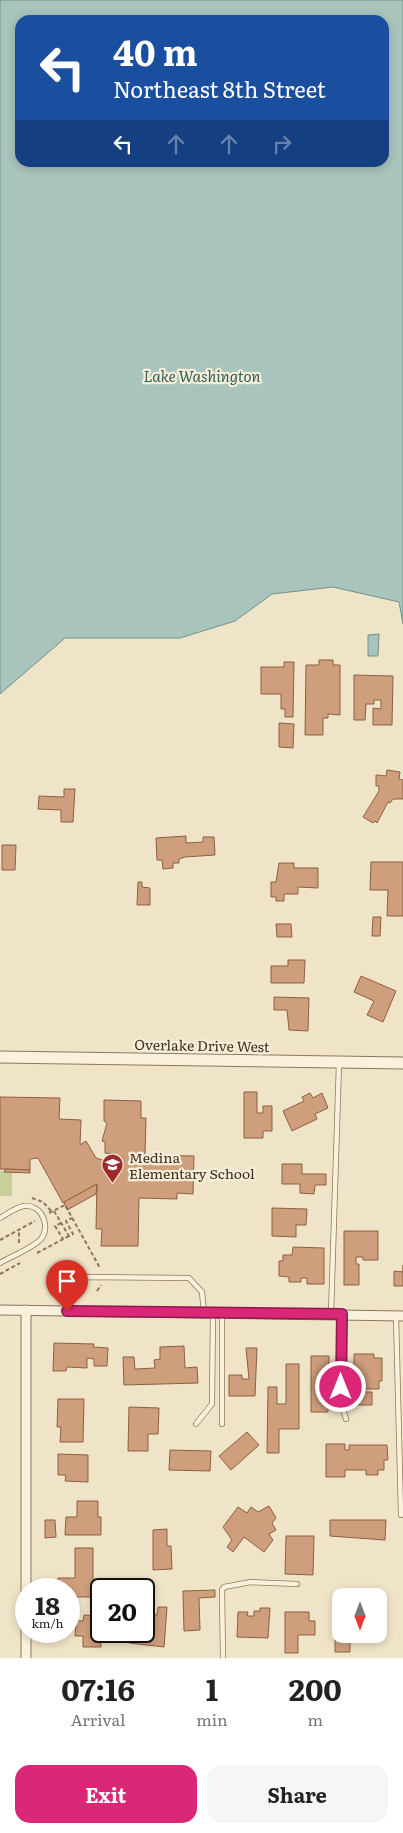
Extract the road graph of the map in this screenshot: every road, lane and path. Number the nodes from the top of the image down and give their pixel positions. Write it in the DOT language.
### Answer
graph roads {
  1 [pos="0,1057"];
  2 [pos="339,1062"];
  3 [pos="403,1063"];
  4 [pos="54,1210"];
  5 [pos="49,1213"];
  6 [pos="0,1218"];
  7 [pos="72,1218"];
  8 [pos="35,1221"];
  9 [pos="61,1223"];
  10 [pos="19,1229"];
  11 [pos="79,1230"];
  12 [pos="73,1234"];
  13 [pos="69,1236"];
  14 [pos="0,1240"];
  15 [pos="19,1243"];
  16 [pos="0,1263"];
  17 [pos="100,1268"];
  18 [pos="103,1281"];
  19 [pos="97,1292"];
  20 [pos="0,1310"];
  21 [pos="26,1310"];
  22 [pos="67,1311"];
  23 [pos="213,1313"];
  24 [pos="331,1314"];
  25 [pos="342,1314"];
  26 [pos="400,1316"];
  27 [pos="346,1420"];
  28 [pos="196,1424"];
  29 [pos="222,1424"];
  30 [pos="401,1516"];
  31 [pos="297,1584"];
  32 [pos="26,1658"];
  33 [pos="223,1658"];
  1 -- 2 [label="street, Overlake Drive West"];
  2 -- 3 [label="street, Overlake Drive West"];
  2 -- 24 [label="lane"];
  4 -- 5 [label="path"];
  4 -- 7 [label="path"];
  4 -- 9 [label="path"];
  6 -- 16 [label="lane"];
  7 -- 11 [label="path"];
  7 -- 12 [label="path"];
  8 -- 10 [label="path"];
  9 -- 13 [label="path"];
  9 -- 13 [label="path"];
  10 -- 14 [label="path"];
  10 -- 15 [label="path"];
  11 -- 12 [label="path"];
  11 -- 17 [label="path"];
  12 -- 13 [label="path"];
  18 -- 19 [label="path"];
  20 -- 21 [label="street"];
  21 -- 22 [label="street"];
  21 -- 32 [label="street"];
  22 -- 23 [label="street"];
  22 -- 23 [label="lane"];
  23 -- 24 [label="street"];
  23 -- 28 [label="lane"];
  23 -- 29 [label="lane"];
  24 -- 25 [label="street"];
  25 -- 26 [label="street"];
  25 -- 27 [label="lane"];
  26 -- 30 [label="lane"];
  31 -- 33 [label="lane"];
}
